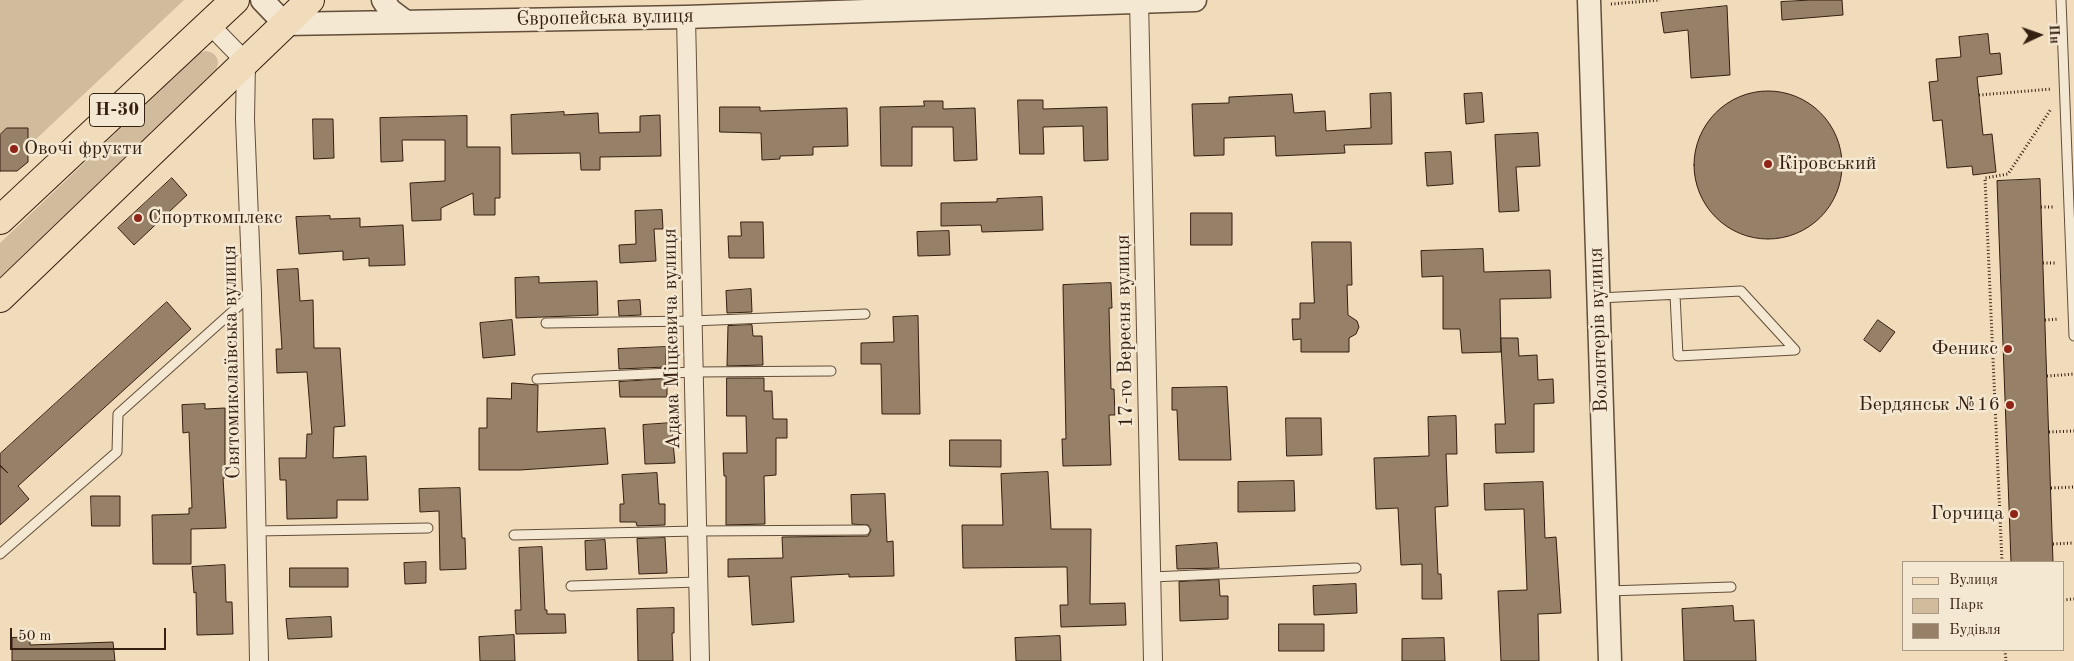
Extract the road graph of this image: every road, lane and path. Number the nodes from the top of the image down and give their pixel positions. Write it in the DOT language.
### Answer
graph roads {
  1 [pos="234,0"];
  2 [pos="262,0"];
  3 [pos="310,0"];
  4 [pos="383,0"];
  5 [pos="1195,0"];
  6 [pos="1660,0"];
  7 [pos="2061,0"];
  8 [pos="1139,1"];
  9 [pos="1596,2"];
  10 [pos="922,4"];
  11 [pos="686,17"];
  12 [pos="406,22"];
  13 [pos="209,24"];
  14 [pos="285,24"];
  15 [pos="246,62"];
  16 [pos="2069,87"];
  17 [pos="1979,95"];
  18 [pos="0,220"];
  19 [pos="252,294"];
  20 [pos="1675,295"];
  21 [pos="0,298"];
  22 [pos="1598,298"];
  23 [pos="865,314"];
  24 [pos="692,321"];
  25 [pos="546,323"];
  26 [pos="2074,336"];
  27 [pos="832,371"];
  28 [pos="694,372"];
  29 [pos="2074,374"];
  30 [pos="2047,376"];
  31 [pos="537,378"];
  32 [pos="2074,431"];
  33 [pos="2049,432"];
  34 [pos="2074,487"];
  35 [pos="2051,488"];
  36 [pos="428,528"];
  37 [pos="865,530"];
  38 [pos="256,531"];
  39 [pos="697,531"];
  40 [pos="514,535"];
  41 [pos="2074,543"];
  42 [pos="2052,544"];
  43 [pos="0,554"];
  44 [pos="2002,561"];
  45 [pos="1356,568"];
  46 [pos="1151,577"];
  47 [pos="698,582"];
  48 [pos="571,586"];
  49 [pos="1731,586"];
  50 [pos="1608,591"];
  51 [pos="258,661"];
  52 [pos="700,661"];
  53 [pos="1153,661"];
  54 [pos="1610,661"];
  1 -- 13 [label="main road, Н-30"];
  2 -- 14 [label="street"];
  3 -- 14 [label="main road, Н-30"];
  4 -- 12 [label="street"];
  5 -- 8 [label="street, Європейська вулиця"];
  6 -- 9 [label="path"];
  7 -- 16 [label="lane"];
  8 -- 10 [label="street, Європейська вулиця"];
  8 -- 46 [label="street, 17-го Вересня вулиця"];
  9 -- 22 [label="street, Волонтерів вулиця"];
  10 -- 11 [label="street, Європейська вулиця"];
  11 -- 12 [label="street, Європейська вулиця"];
  11 -- 24 [label="street, Адама Міцкевича вулиця"];
  12 -- 14 [label="street, Європейська вулиця"];
  13 -- 15 [label="street"];
  13 -- 18 [label="main road, Н-30"];
  14 -- 15 [label="main road, Н-30"];
  15 -- 19 [label="street, Святомиколаївська вулиця"];
  15 -- 21 [label="main road, Н-30"];
  16 -- 17 [label="path"];
  16 -- 26 [label="lane"];
  16 -- 44 [label="path"];
  19 -- 38 [label="street, Святомиколаївська вулиця"];
  19 -- 43 [label="lane"];
  20 -- 20 [label="lane"];
  20 -- 22 [label="lane"];
  22 -- 50 [label="street, Волонтерів вулиця"];
  23 -- 24 [label="lane"];
  24 -- 25 [label="lane"];
  24 -- 28 [label="street, Адама Міцкевича вулиця"];
  27 -- 28 [label="lane"];
  28 -- 31 [label="lane"];
  28 -- 39 [label="street, Адама Міцкевича вулиця"];
  29 -- 30 [label="path"];
  32 -- 33 [label="path"];
  34 -- 35 [label="path"];
  36 -- 38 [label="lane"];
  37 -- 39 [label="lane"];
  38 -- 51 [label="street, Святомиколаївська вулиця"];
  39 -- 40 [label="lane"];
  39 -- 47 [label="street, Адама Міцкевича вулиця"];
  41 -- 42 [label="path"];
  45 -- 46 [label="lane"];
  46 -- 53 [label="street, 17-го Вересня вулиця"];
  47 -- 48 [label="lane"];
  47 -- 52 [label="street, Адама Міцкевича вулиця"];
  49 -- 50 [label="lane"];
  50 -- 54 [label="street, Волонтерів вулиця"];
}
